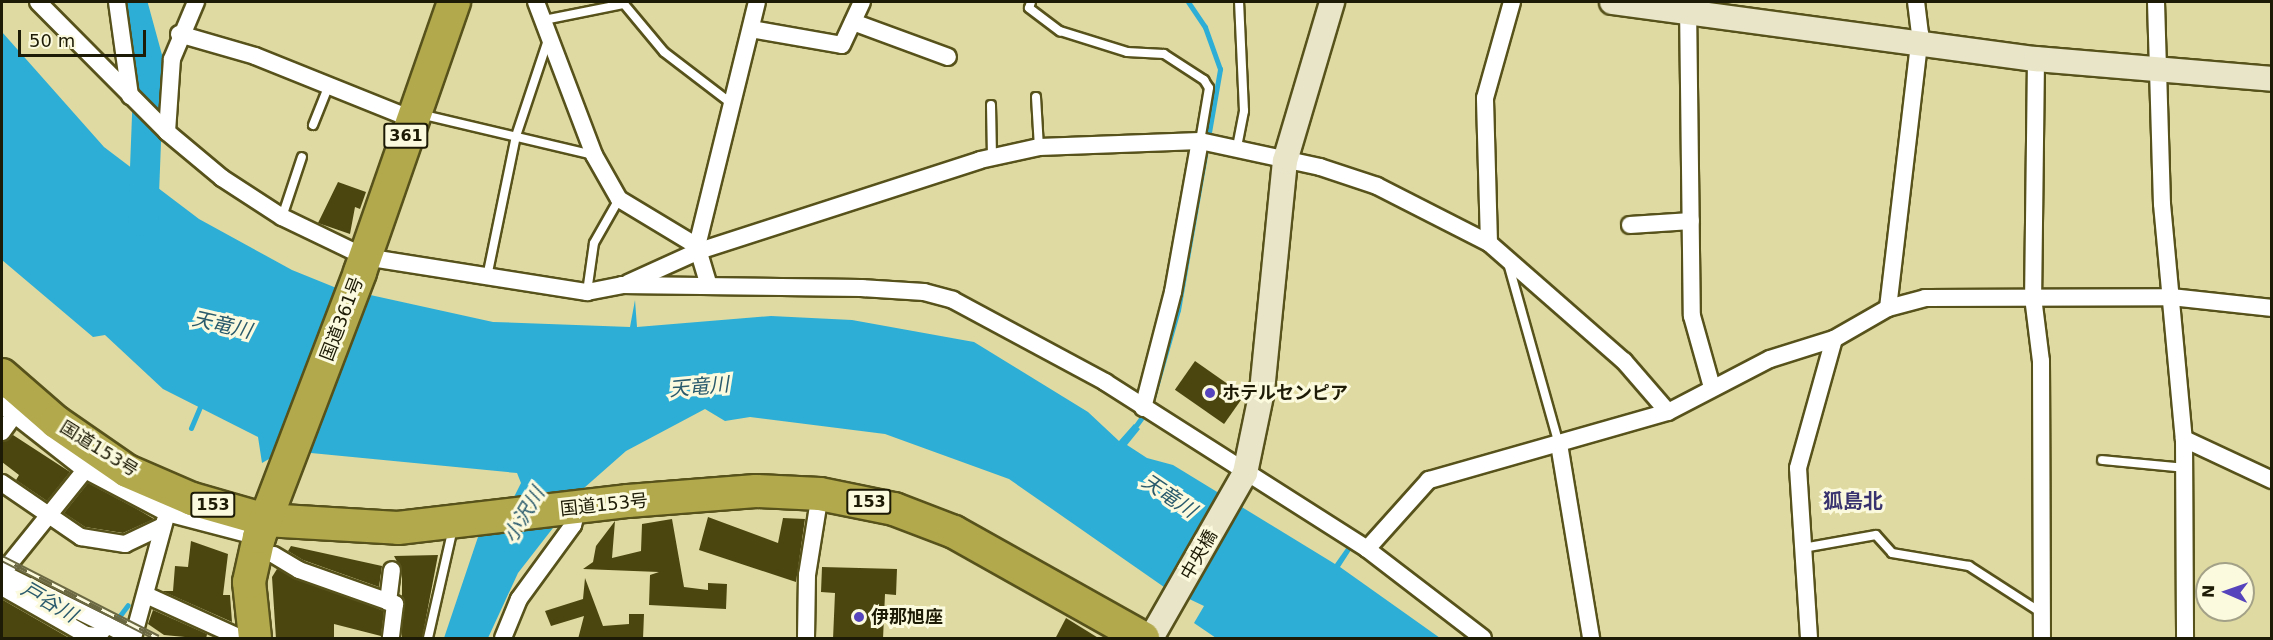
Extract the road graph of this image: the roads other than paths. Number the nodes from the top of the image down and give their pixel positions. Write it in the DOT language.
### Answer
graph roads {
  1 [pos="38,2"];
  2 [pos="117,2"];
  3 [pos="196,2"];
  4 [pos="454,2"];
  5 [pos="536,2"];
  6 [pos="758,2"];
  7 [pos="862,2"];
  8 [pos="1031,2"];
  9 [pos="1239,2"];
  10 [pos="1332,2"];
  11 [pos="1512,2"];
  12 [pos="1612,2"];
  13 [pos="1916,2"];
  14 [pos="2156,2"];
  15 [pos="1688,6"];
  16 [pos="853,22"];
  17 [pos="547,27"];
  18 [pos="751,29"];
  19 [pos="179,34"];
  20 [pos="1919,43"];
  21 [pos="948,57"];
  22 [pos="2036,59"];
  23 [pos="2159,68"];
  24 [pos="2271,79"];
  25 [pos="329,85"];
  26 [pos="130,96"];
  27 [pos="1036,97"];
  28 [pos="732,104"];
  29 [pos="991,105"];
  30 [pos="413,116"];
  31 [pos="313,125"];
  32 [pos="167,132"];
  33 [pos="516,136"];
  34 [pos="1200,141"];
  35 [pos="1039,147"];
  36 [pos="1236,147"];
  37 [pos="594,155"];
  38 [pos="302,157"];
  39 [pos="992,158"];
  40 [pos="1285,161"];
  41 [pos="619,199"];
  42 [pos="282,217"];
  43 [pos="1691,221"];
  44 [pos="1630,225"];
  45 [pos="1489,243"];
  46 [pos="698,248"];
  47 [pos="1506,258"];
  48 [pos="362,265"];
  49 [pos="487,277"];
  50 [pos="622,285"];
  51 [pos="709,286"];
  52 [pos="587,292"];
  53 [pos="2033,297"];
  54 [pos="2171,297"];
  55 [pos="1888,308"];
  56 [pos="2271,308"];
  57 [pos="1834,339"];
  58 [pos="2,375"];
  59 [pos="1712,387"];
  60 [pos="1143,408"];
  61 [pos="7,411"];
  62 [pos="1668,412"];
  63 [pos="2,432"];
  64 [pos="2184,439"];
  65 [pos="1559,444"];
  66 [pos="2102,460"];
  67 [pos="2185,468"];
  68 [pos="85,470"];
  69 [pos="1244,476"];
  70 [pos="2271,480"];
  71 [pos="2,483"];
  72 [pos="820,494"];
  73 [pos="571,509"];
  74 [pos="50,517"];
  75 [pos="165,520"];
  76 [pos="457,520"];
  77 [pos="267,527"];
  78 [pos="1367,549"];
  79 [pos="1800,549"];
  80 [pos="392,570"];
  81 [pos="2,578"];
  82 [pos="146,595"];
  83 [pos="388,602"];
  84 [pos="2045,615"];
  85 [pos="1150,636"];
  86 [pos="133,639"];
  87 [pos="241,639"];
  88 [pos="255,639"];
  89 [pos="391,639"];
  90 [pos="428,639"];
  91 [pos="503,639"];
  92 [pos="806,639"];
  93 [pos="1483,639"];
  94 [pos="1591,639"];
  95 [pos="1809,639"];
  96 [pos="2042,639"];
  97 [pos="2185,639"];
  1 -- 26 [label="street"];
  2 -- 26 [label="street"];
  3 -- 19 [label="street"];
  4 -- 30 [label="highway, 国道361号 / 361"];
  5 -- 17 [label="street"];
  6 -- 18 [label="street"];
  7 -- 16 [label="street"];
  8 -- 34 [label="lane"];
  9 -- 36 [label="lane"];
  10 -- 40 [label="street, 中央橋"];
  11 -- 45 [label="street"];
  12 -- 15 [label="street"];
  13 -- 20 [label="street"];
  14 -- 23 [label="street"];
  15 -- 20 [label="street"];
  15 -- 43 [label="street"];
  16 -- 18 [label="street"];
  16 -- 21 [label="street"];
  17 -- 28 [label="lane"];
  17 -- 33 [label="lane"];
  17 -- 37 [label="street"];
  18 -- 28 [label="street"];
  19 -- 25 [label="street"];
  19 -- 32 [label="street"];
  20 -- 22 [label="street"];
  20 -- 55 [label="street"];
  22 -- 23 [label="street"];
  22 -- 53 [label="street"];
  23 -- 24 [label="street"];
  23 -- 54 [label="street"];
  25 -- 30 [label="street"];
  25 -- 31 [label="lane"];
  26 -- 32 [label="street"];
  27 -- 35 [label="lane"];
  28 -- 46 [label="street"];
  29 -- 39 [label="lane"];
  30 -- 33 [label="lane"];
  30 -- 48 [label="highway, 国道361号 / 361"];
  32 -- 42 [label="street"];
  33 -- 37 [label="lane"];
  33 -- 49 [label="lane"];
  34 -- 35 [label="street"];
  34 -- 36 [label="street"];
  34 -- 60 [label="street"];
  35 -- 39 [label="street"];
  36 -- 40 [label="street"];
  37 -- 41 [label="street"];
  38 -- 42 [label="lane"];
  39 -- 46 [label="street"];
  40 -- 45 [label="street"];
  40 -- 69 [label="street, 中央橋"];
  41 -- 46 [label="street"];
  41 -- 52 [label="lane"];
  42 -- 48 [label="street"];
  43 -- 44 [label="street"];
  43 -- 59 [label="street"];
  45 -- 47 [label="street"];
  46 -- 50 [label="street"];
  46 -- 51 [label="street"];
  47 -- 62 [label="street"];
  47 -- 65 [label="lane"];
  48 -- 49 [label="street"];
  48 -- 77 [label="highway, 国道361号 / 361"];
  49 -- 52 [label="street"];
  50 -- 51 [label="street"];
  50 -- 52 [label="street"];
  51 -- 60 [label="street"];
  53 -- 54 [label="street"];
  53 -- 55 [label="street"];
  53 -- 84 [label="street"];
  54 -- 56 [label="street"];
  54 -- 64 [label="street"];
  55 -- 57 [label="street"];
  57 -- 59 [label="street"];
  57 -- 79 [label="street"];
  58 -- 77 [label="highway, 国道153号 / 153"];
  59 -- 62 [label="street"];
  60 -- 69 [label="street"];
  61 -- 63 [label="street"];
  61 -- 68 [label="street"];
  62 -- 65 [label="street"];
  64 -- 67 [label="street"];
  64 -- 70 [label="street"];
  65 -- 78 [label="street"];
  65 -- 94 [label="street"];
  66 -- 67 [label="lane"];
  67 -- 97 [label="street"];
  68 -- 74 [label="street"];
  68 -- 75 [label="street"];
  69 -- 78 [label="street"];
  69 -- 85 [label="street, 中央橋"];
  71 -- 74 [label="street"];
  72 -- 73 [label="highway, 国道153号 / 153"];
  72 -- 85 [label="highway, 国道153号 / 153"];
  72 -- 92 [label="street"];
  73 -- 76 [label="highway, 国道153号 / 153"];
  73 -- 91 [label="street"];
  74 -- 75 [label="street"];
  74 -- 81 [label="street"];
  75 -- 77 [label="street"];
  75 -- 82 [label="street"];
  76 -- 77 [label="highway, 国道153号 / 153"];
  76 -- 90 [label="lane"];
  77 -- 83 [label="street"];
  77 -- 88 [label="highway, 国道361号 / 361"];
  78 -- 93 [label="street"];
  79 -- 84 [label="lane"];
  79 -- 95 [label="street"];
  80 -- 83 [label="street"];
  81 -- 86 [label="street"];
  82 -- 86 [label="street"];
  82 -- 87 [label="street"];
  83 -- 89 [label="street"];
  84 -- 96 [label="street"];
}
